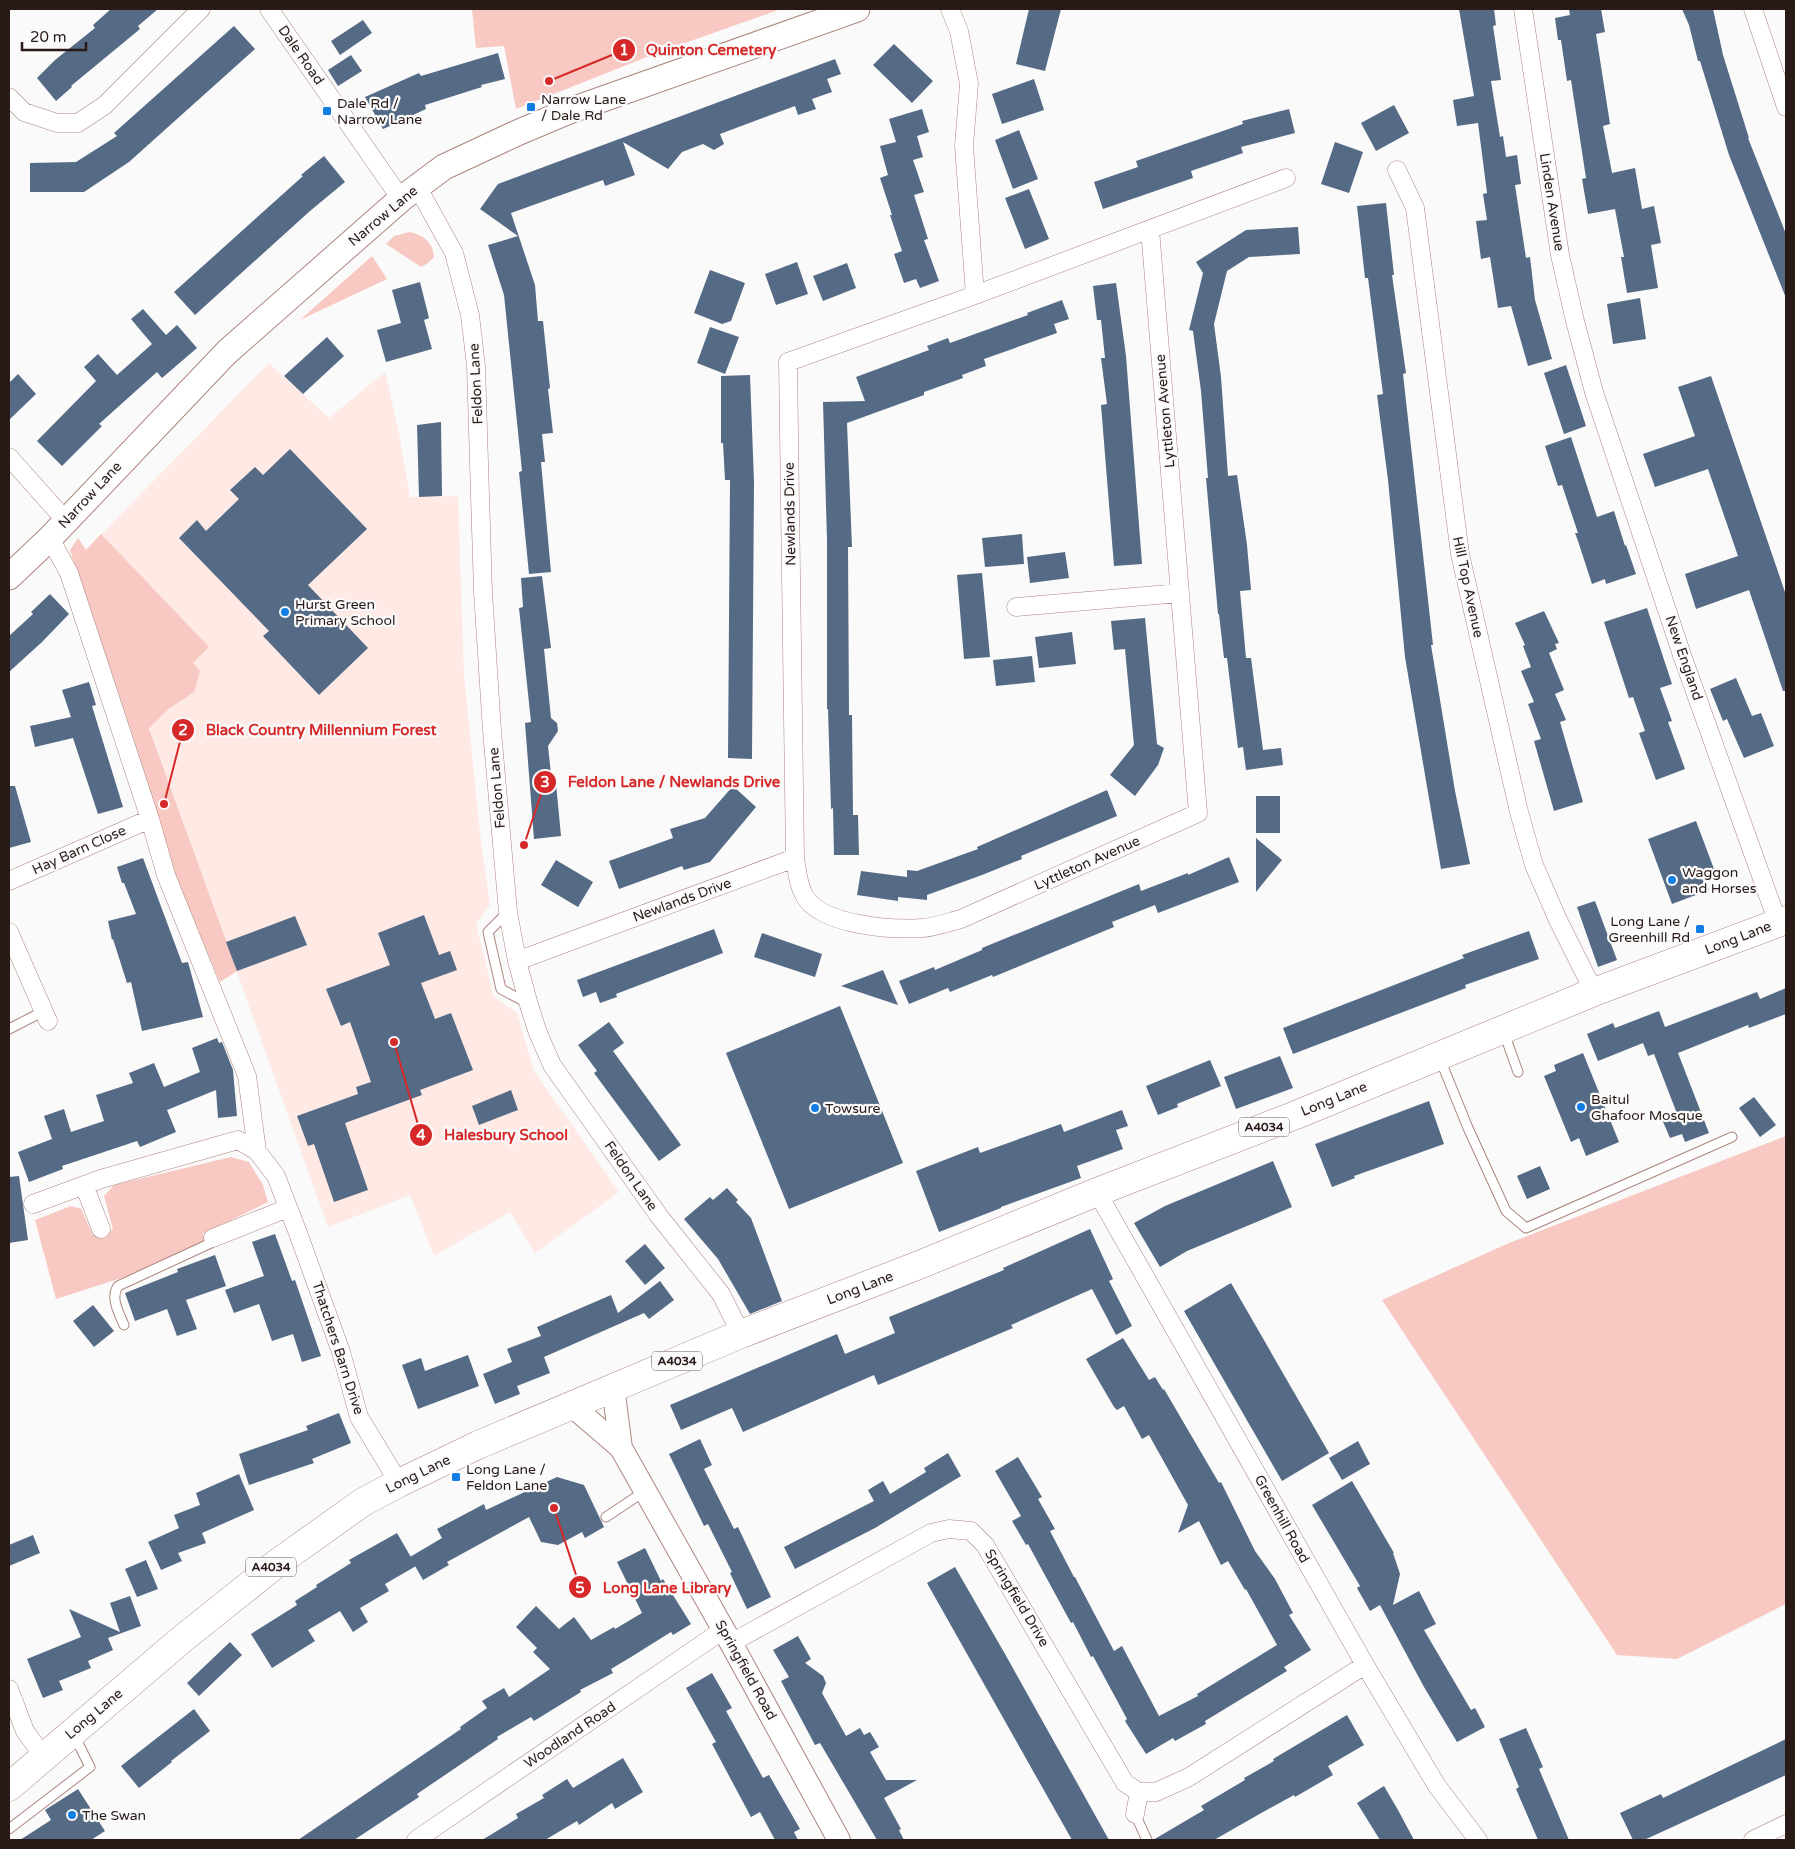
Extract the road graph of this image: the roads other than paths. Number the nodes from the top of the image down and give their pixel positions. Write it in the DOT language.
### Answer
graph roads {
  1 [pos="201,9"];
  2 [pos="269,9"];
  3 [pos="857,9"];
  4 [pos="950,9"];
  5 [pos="1523,9"];
  6 [pos="1753,9"];
  7 [pos="9,97"];
  8 [pos="1786,107"];
  9 [pos="1396,170"];
  10 [pos="1286,178"];
  11 [pos="409,193"];
  12 [pos="1150,229"];
  13 [pos="975,295"];
  14 [pos="1594,392"];
  15 [pos="9,458"];
  16 [pos="58,530"];
  17 [pos="9,577"];
  18 [pos="1180,593"];
  19 [pos="1016,607"];
  20 [pos="150,819"];
  21 [pos="795,858"];
  22 [pos="9,881"];
  23 [pos="508,912"];
  24 [pos="1782,921"];
  25 [pos="9,932"];
  26 [pos="517,961"];
  27 [pos="1594,992"];
  28 [pos="529,1004"];
  29 [pos="46,1016"];
  30 [pos="9,1029"];
  31 [pos="1503,1030"];
  32 [pos="1439,1056"];
  33 [pos="1518,1072"];
  34 [pos="1732,1137"];
  35 [pos="257,1151"];
  36 [pos="84,1186"];
  37 [pos="1097,1192"];
  38 [pos="33,1204"];
  39 [pos="288,1208"];
  40 [pos="101,1229"];
  41 [pos="213,1238"];
  42 [pos="124,1326"];
  43 [pos="741,1334"];
  44 [pos="613,1387"];
  45 [pos="571,1405"];
  46 [pos="621,1448"];
  47 [pos="398,1483"];
  48 [pos="645,1491"];
  49 [pos="606,1516"];
  50 [pos="727,1636"];
  51 [pos="1364,1665"];
  52 [pos="9,1689"];
  53 [pos="72,1733"];
  54 [pos="43,1756"];
  55 [pos="9,1787"];
  56 [pos="1138,1792"];
  57 [pos="1136,1814"];
  58 [pos="1786,1824"];
  59 [pos="9,1829"];
  60 [pos="416,1840"];
  61 [pos="839,1840"];
  62 [pos="1147,1840"];
  63 [pos="1478,1840"];
  64 [pos="1753,1840"];
  1 -- 7 [label="street"];
  2 -- 11 [label="street, Dale Road"];
  3 -- 11 [label="main road, Narrow Lane"];
  4 -- 13 [label="street"];
  5 -- 14 [label="street, Linden Avenue"];
  6 -- 8 [label="street"];
  9 -- 27 [label="street, Hill Top Avenue"];
  10 -- 12 [label="street"];
  11 -- 16 [label="main road, Narrow Lane"];
  11 -- 23 [label="street, Feldon Lane"];
  12 -- 13 [label="street"];
  12 -- 18 [label="street, Lyttleton Avenue"];
  13 -- 21 [label="street, Newlands Drive"];
  14 -- 24 [label="street, New England"];
  15 -- 16 [label="street"];
  16 -- 17 [label="main road, Narrow Lane"];
  16 -- 20 [label="street"];
  18 -- 19 [label="street"];
  18 -- 21 [label="street, Lyttleton Avenue"];
  20 -- 22 [label="street, Hay Barn Close"];
  20 -- 35 [label="street"];
  21 -- 26 [label="street, Newlands Drive"];
  23 -- 26 [label="street, Feldon Lane"];
  23 -- 28 [label="lane"];
  24 -- 27 [label="main road, Long Lane / A4034"];
  25 -- 29 [label="street"];
  26 -- 28 [label="street, Feldon Lane"];
  27 -- 31 [label="main road, Long Lane / A4034"];
  28 -- 43 [label="street, Feldon Lane"];
  29 -- 30 [label="lane"];
  31 -- 32 [label="main road, Long Lane / A4034"];
  31 -- 33 [label="lane"];
  32 -- 34 [label="lane"];
  32 -- 37 [label="main road, Long Lane / A4034"];
  35 -- 36 [label="street, Thatchers Barn Drive"];
  35 -- 39 [label="street, Thatchers Barn Drive"];
  36 -- 38 [label="street, Thatchers Barn Drive"];
  36 -- 40 [label="street"];
  37 -- 43 [label="main road, Long Lane / A4034"];
  37 -- 51 [label="street, Greenhill Road"];
  39 -- 41 [label="street"];
  39 -- 47 [label="street, Thatchers Barn Drive"];
  41 -- 42 [label="lane"];
  43 -- 44 [label="main road, Long Lane / A4034"];
  44 -- 45 [label="main road, Long Lane / A4034"];
  44 -- 46 [label="street, Springfield Road"];
  45 -- 46 [label="street, Springfield Road"];
  45 -- 47 [label="main road, Long Lane / A4034"];
  46 -- 48 [label="street, Springfield Road"];
  47 -- 53 [label="main road, Long Lane / A4034"];
  48 -- 49 [label="lane"];
  48 -- 50 [label="street, Springfield Road"];
  50 -- 56 [label="street, Springfield Drive"];
  50 -- 60 [label="street, Woodland Road"];
  50 -- 61 [label="street, Springfield Road"];
  51 -- 56 [label="street"];
  51 -- 63 [label="street, Greenhill Road"];
  52 -- 54 [label="street"];
  53 -- 54 [label="main road, Long Lane / A4034"];
  53 -- 59 [label="lane"];
  54 -- 55 [label="main road, Long Lane / A4034"];
  56 -- 57 [label="street"];
  57 -- 62 [label="lane"];
  58 -- 64 [label="street"];
}
